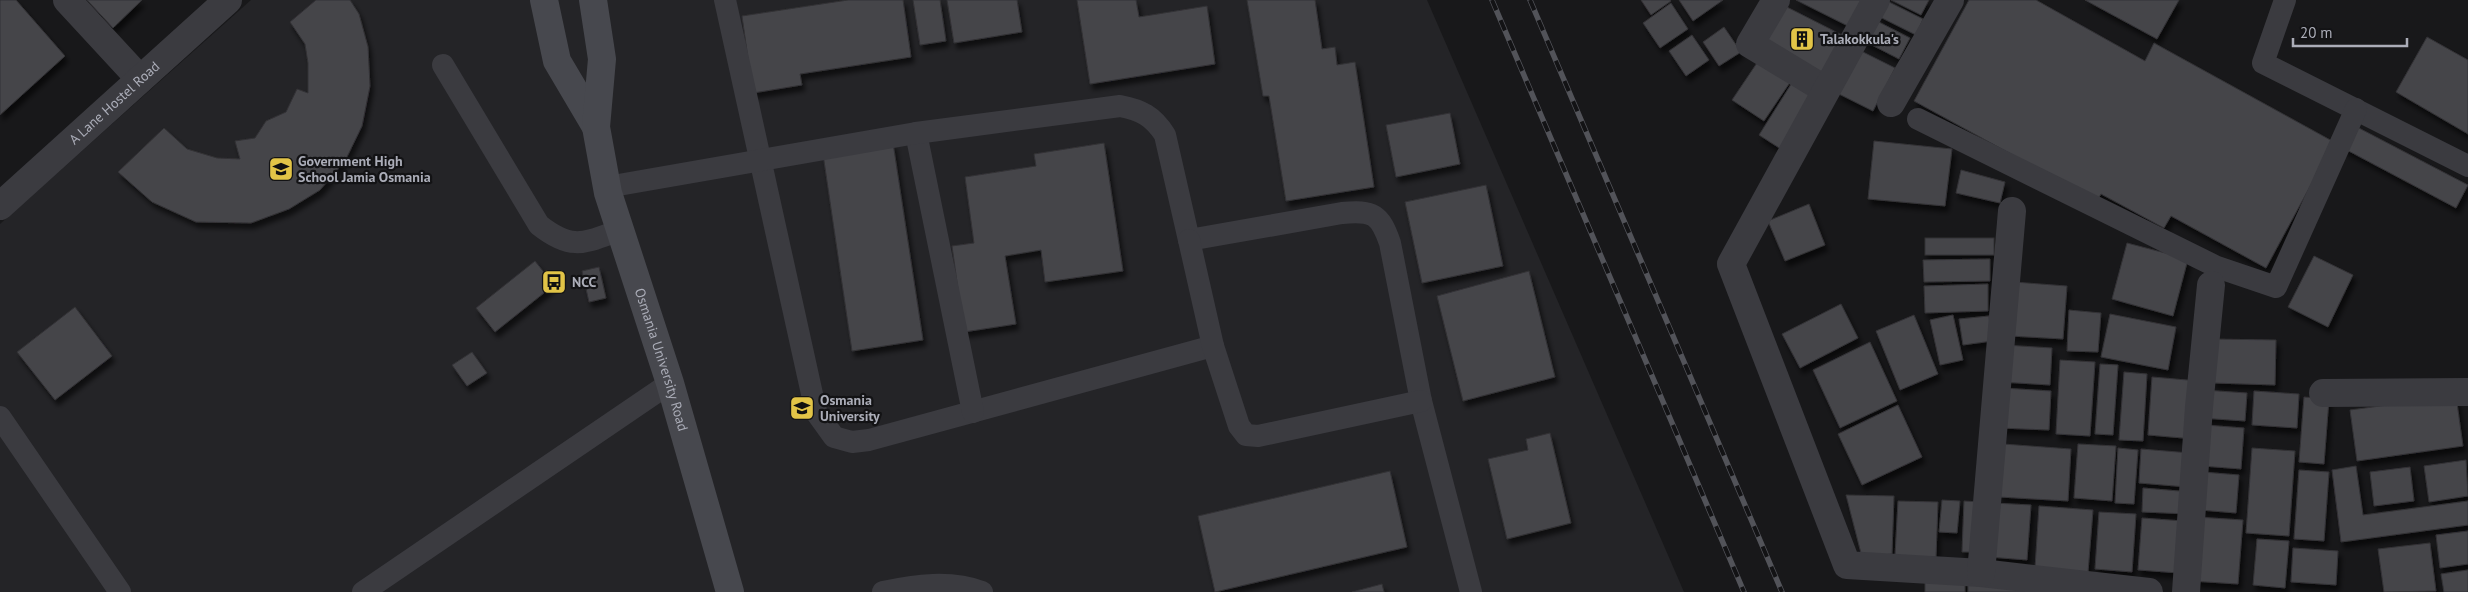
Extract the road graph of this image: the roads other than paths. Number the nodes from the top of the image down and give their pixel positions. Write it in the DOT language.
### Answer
graph roads {
  1 [pos="67,0"];
  2 [pos="228,0"];
  3 [pos="544,0"];
  4 [pos="593,0"];
  5 [pos="725,0"];
  6 [pos="1776,0"];
  7 [pos="1876,0"];
  8 [pos="1950,0"];
  9 [pos="2285,0"];
  10 [pos="443,64"];
  11 [pos="140,79"];
  12 [pos="1826,90"];
  13 [pos="1891,103"];
  14 [pos="2356,109"];
  15 [pos="1918,120"];
  16 [pos="596,126"];
  17 [pos="916,133"];
  18 [pos="760,160"];
  19 [pos="2468,166"];
  20 [pos="607,187"];
  21 [pos="0,206"];
  22 [pos="2012,211"];
  23 [pos="620,230"];
  24 [pos="1189,240"];
  25 [pos="2211,285"];
  26 [pos="1214,346"];
  27 [pos="670,383"];
  28 [pos="2468,392"];
  29 [pos="2323,393"];
  30 [pos="1421,401"];
  31 [pos="973,412"];
  32 [pos="0,417"];
  33 [pos="1981,573"];
  34 [pos="120,592"];
  35 [pos="363,592"];
  36 [pos="730,592"];
  37 [pos="883,592"];
  38 [pos="982,592"];
  39 [pos="1471,592"];
  40 [pos="2149,592"];
  41 [pos="2186,592"];
  1 -- 11 [label="street"];
  2 -- 11 [label="street, A Lane Hostel Road"];
  3 -- 16 [label="main road, Osmania University Road"];
  4 -- 16 [label="main road, Osmania University Road"];
  5 -- 18 [label="lane"];
  6 -- 12 [label="street"];
  7 -- 12 [label="street"];
  8 -- 13 [label="street"];
  9 -- 14 [label="lane"];
  10 -- 23 [label="lane"];
  11 -- 21 [label="street, A Lane Hostel Road"];
  12 -- 33 [label="street"];
  14 -- 15 [label="lane"];
  14 -- 19 [label="lane"];
  16 -- 20 [label="main road, Osmania University Road"];
  17 -- 18 [label="lane"];
  17 -- 24 [label="lane"];
  17 -- 31 [label="lane"];
  18 -- 20 [label="lane"];
  18 -- 31 [label="lane"];
  20 -- 23 [label="main road, Osmania University Road"];
  22 -- 33 [label="street"];
  23 -- 27 [label="main road, Osmania University Road"];
  24 -- 26 [label="lane"];
  24 -- 30 [label="lane"];
  25 -- 41 [label="street"];
  26 -- 30 [label="lane"];
  26 -- 31 [label="lane"];
  27 -- 35 [label="lane"];
  27 -- 36 [label="main road, Osmania University Road"];
  28 -- 29 [label="street"];
  30 -- 39 [label="lane"];
  32 -- 34 [label="lane"];
  33 -- 40 [label="street"];
  37 -- 38 [label="lane"];
}
